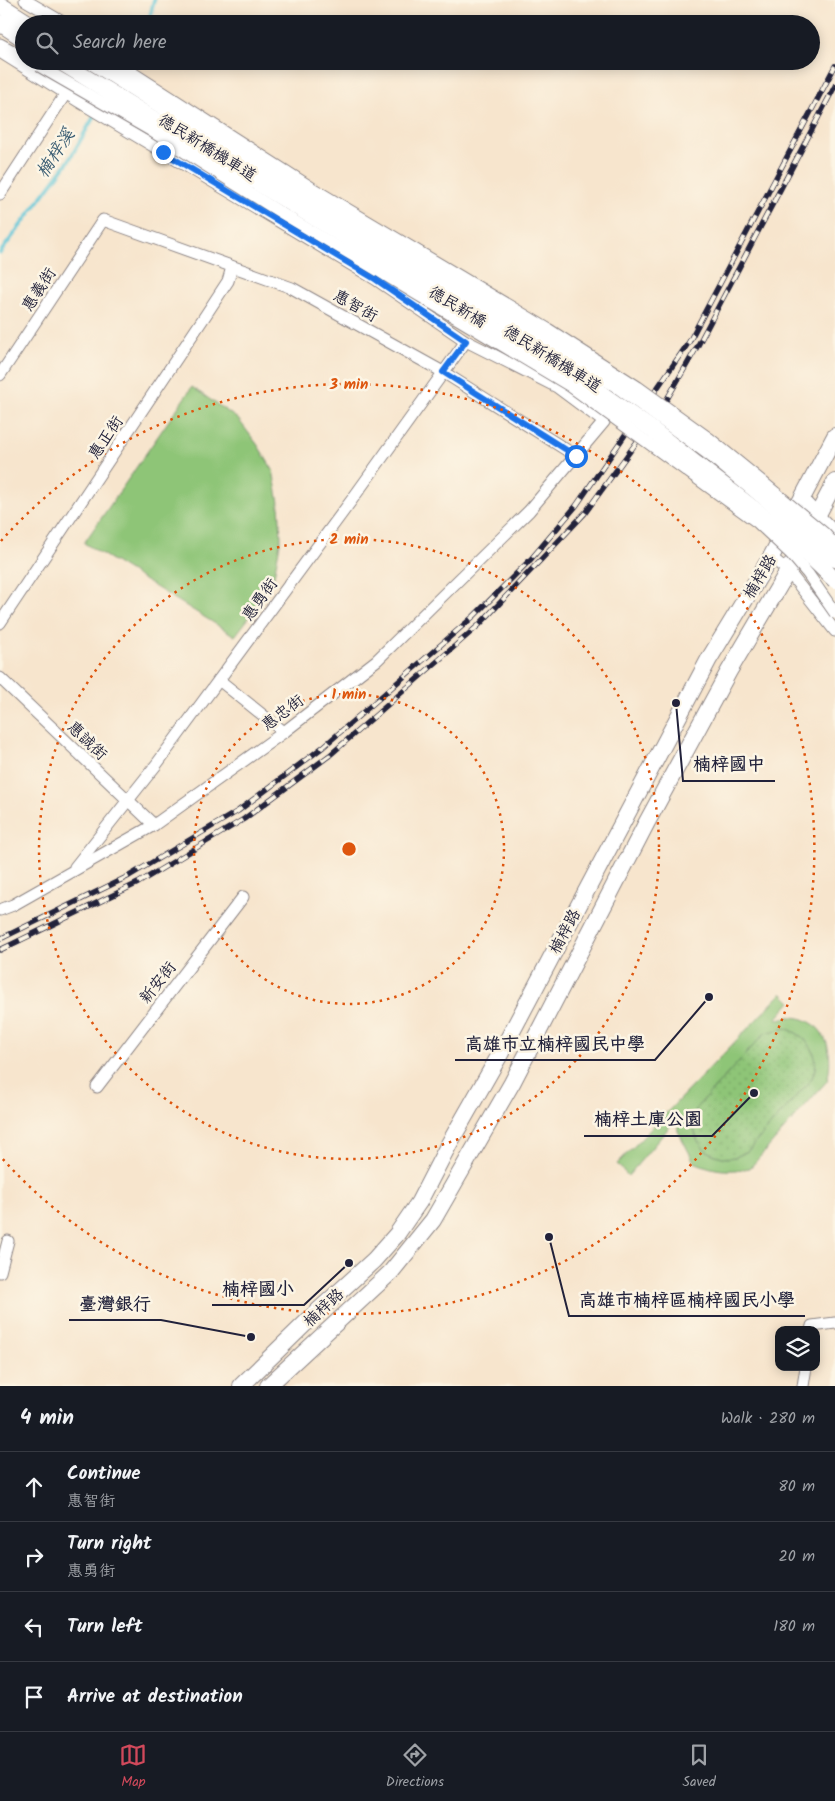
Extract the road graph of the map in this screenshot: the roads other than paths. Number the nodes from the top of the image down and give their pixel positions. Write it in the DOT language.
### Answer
graph roads {
  1 [pos="20,0"];
  2 [pos="25,0"];
  3 [pos="0,5"];
  4 [pos="16,15"];
  5 [pos="42,15"];
  6 [pos="51,15"];
  7 [pos="0,23"];
  8 [pos="15,33"];
  9 [pos="0,44"];
  10 [pos="0,52"];
  11 [pos="15,52"];
  12 [pos="15,61"];
  13 [pos="29,70"];
  14 [pos="45,70"];
  15 [pos="74,70"];
  16 [pos="83,70"];
  17 [pos="103,70"];
  18 [pos="128,70"];
  19 [pos="67,94"];
  20 [pos="0,194"];
  21 [pos="103,220"];
  22 [pos="232,268"];
  23 [pos="466,341"];
  24 [pos="443,372"];
  25 [pos="0,375"];
  26 [pos="835,436"];
  27 [pos="576,456"];
  28 [pos="835,482"];
  29 [pos="802,498"];
  30 [pos="818,514"];
  31 [pos="835,532"];
  32 [pos="835,545"];
  33 [pos="772,557"];
  34 [pos="835,559"];
  35 [pos="788,571"];
  36 [pos="835,580"];
  37 [pos="835,614"];
  38 [pos="0,623"];
  39 [pos="835,631"];
  40 [pos="0,678"];
  41 [pos="219,680"];
  42 [pos="284,732"];
  43 [pos="128,801"];
  44 [pos="154,825"];
  45 [pos="71,872"];
  46 [pos="243,897"];
  47 [pos="0,910"];
  48 [pos="97,1087"];
  49 [pos="8,1241"];
  50 [pos="0,1272"];
  51 [pos="835,1323"];
  52 [pos="820,1326"];
  53 [pos="806,1371"];
  54 [pos="241,1386"];
  55 [pos="268,1386"];
  56 [pos="804,1386"];
  1 -- 5 [label="street"];
  2 -- 6 [label="street"];
  3 -- 4 [label="street"];
  7 -- 8 [label="street"];
  9 -- 11 [label="street"];
  10 -- 12 [label="street"];
  13 -- 19 [label="street"];
  14 -- 37 [label="street, 德民新橋機車道, bridge"];
  15 -- 36 [label="street, 德民新橋, bridge"];
  16 -- 19 [label="street"];
  17 -- 34 [label="street, 德民新橋, bridge"];
  18 -- 32 [label="street, 德民新橋機車道, bridge"];
  19 -- 20 [label="street"];
  19 -- 23 [label="street"];
  21 -- 22 [label="street, 惠智街"];
  21 -- 25 [label="street, 惠義街"];
  22 -- 24 [label="street, 惠智街"];
  22 -- 38 [label="street, 惠正街"];
  23 -- 24 [label="street, 惠勇街"];
  23 -- 27 [label="street, 惠忠街"];
  24 -- 27 [label="street, 惠智街"];
  24 -- 41 [label="street, 惠勇街"];
  26 -- 29 [label="street, 楠梓路"];
  27 -- 42 [label="street, 惠忠街"];
  28 -- 30 [label="street, 楠梓路"];
  29 -- 30 [label="street"];
  29 -- 33 [label="street, 楠梓路"];
  30 -- 31 [label="street"];
  30 -- 35 [label="street, 楠梓路"];
  33 -- 35 [label="street"];
  33 -- 54 [label="street, 楠梓路"];
  35 -- 39 [label="street"];
  35 -- 55 [label="street, 楠梓路"];
  40 -- 43 [label="street, 惠誠街"];
  41 -- 42 [label="street"];
  41 -- 43 [label="street, 惠勇街"];
  42 -- 44 [label="street, 惠忠街"];
  43 -- 44 [label="street, 惠誠街"];
  43 -- 45 [label="street, 惠勇街"];
  44 -- 45 [label="street, 惠忠街"];
  45 -- 47 [label="street, 惠忠街"];
  46 -- 48 [label="street, 新安街"];
  49 -- 50 [label="street"];
  51 -- 52 [label="street"];
  53 -- 56 [label="street"];
}
